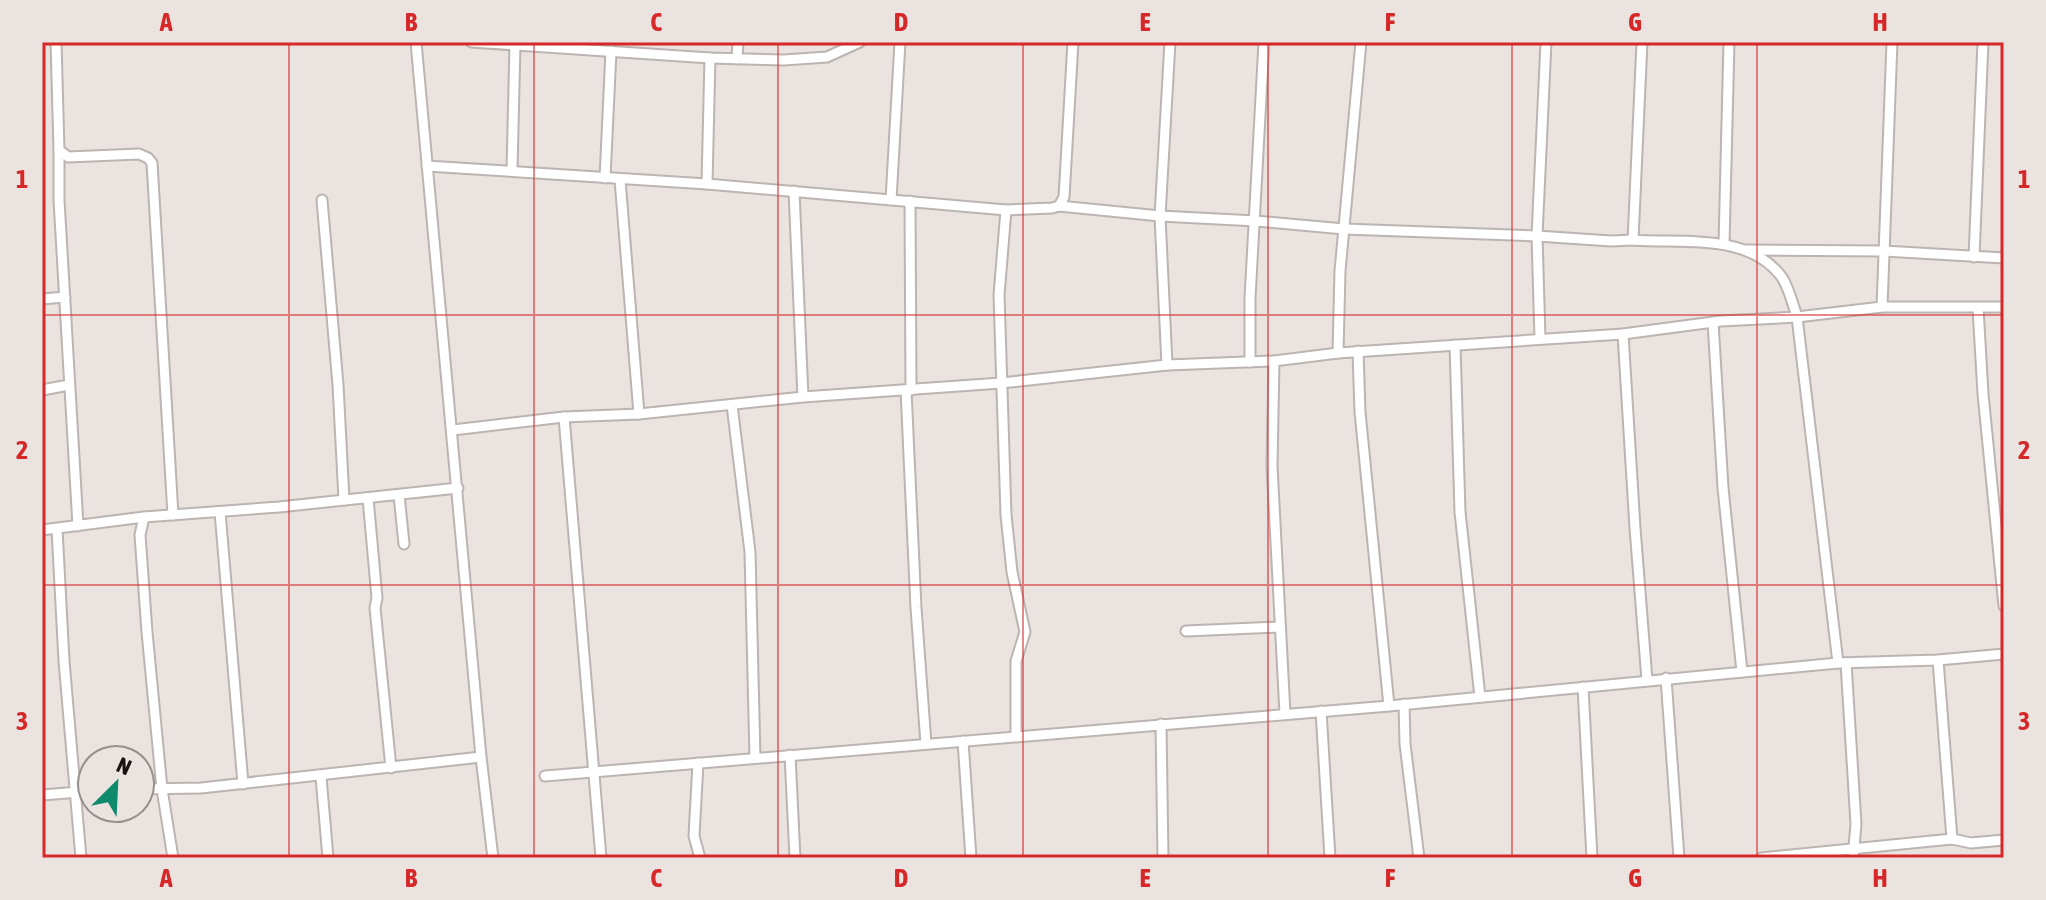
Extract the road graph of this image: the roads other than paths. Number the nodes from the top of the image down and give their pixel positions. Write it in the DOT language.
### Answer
graph roads {
  1 [pos="56,42"];
  2 [pos="416,42"];
  3 [pos="471,42"];
  4 [pos="647,42"];
  5 [pos="738,42"];
  6 [pos="860,42"];
  7 [pos="900,42"];
  8 [pos="1073,42"];
  9 [pos="1170,42"];
  10 [pos="1264,42"];
  11 [pos="1361,42"];
  12 [pos="1546,42"];
  13 [pos="1642,42"];
  14 [pos="1729,42"];
  15 [pos="1892,42"];
  16 [pos="1983,42"];
  17 [pos="515,44"];
  18 [pos="560,44"];
  19 [pos="611,51"];
  20 [pos="647,53"];
  21 [pos="710,58"];
  22 [pos="737,59"];
  23 [pos="59,150"];
  24 [pos="427,166"];
  25 [pos="512,170"];
  26 [pos="605,178"];
  27 [pos="620,180"];
  28 [pos="707,184"];
  29 [pos="794,191"];
  30 [pos="322,200"];
  31 [pos="891,200"];
  32 [pos="910,201"];
  33 [pos="1059,206"];
  34 [pos="1006,210"];
  35 [pos="1160,216"];
  36 [pos="1256,221"];
  37 [pos="1344,229"];
  38 [pos="1537,236"];
  39 [pos="1633,240"];
  40 [pos="1724,244"];
  41 [pos="1746,250"];
  42 [pos="1884,251"];
  43 [pos="1974,257"];
  44 [pos="2004,258"];
  45 [pos="65,297"];
  46 [pos="42,299"];
  47 [pos="1882,307"];
  48 [pos="2004,307"];
  49 [pos="1978,308"];
  50 [pos="1797,317"];
  51 [pos="1713,322"];
  52 [pos="1623,334"];
  53 [pos="1540,338"];
  54 [pos="1455,345"];
  55 [pos="1358,351"];
  56 [pos="1338,353"];
  57 [pos="1274,361"];
  58 [pos="1250,362"];
  59 [pos="1167,365"];
  60 [pos="1001,383"];
  61 [pos="69,385"];
  62 [pos="42,390"];
  63 [pos="908,390"];
  64 [pos="803,397"];
  65 [pos="732,405"];
  66 [pos="639,414"];
  67 [pos="564,417"];
  68 [pos="453,430"];
  69 [pos="458,488"];
  70 [pos="399,495"];
  71 [pos="368,498"];
  72 [pos="344,500"];
  73 [pos="220,512"];
  74 [pos="173,515"];
  75 [pos="144,517"];
  76 [pos="78,526"];
  77 [pos="57,529"];
  78 [pos="42,530"];
  79 [pos="404,544"];
  80 [pos="2004,606"];
  81 [pos="1280,627"];
  82 [pos="1186,631"];
  83 [pos="2004,654"];
  84 [pos="1938,660"];
  85 [pos="1842,663"];
  86 [pos="1742,672"];
  87 [pos="1666,678"];
  88 [pos="1647,680"];
  89 [pos="1583,687"];
  90 [pos="1480,697"];
  91 [pos="1404,704"];
  92 [pos="1389,706"];
  93 [pos="1321,711"];
  94 [pos="1285,714"];
  95 [pos="1161,724"];
  96 [pos="1016,736"];
  97 [pos="963,741"];
  98 [pos="926,744"];
  99 [pos="790,755"];
  100 [pos="481,757"];
  101 [pos="755,758"];
  102 [pos="698,763"];
  103 [pos="391,768"];
  104 [pos="594,774"];
  105 [pos="545,776"];
  106 [pos="321,777"];
  107 [pos="243,784"];
  108 [pos="156,789"];
  109 [pos="162,789"];
  110 [pos="74,792"];
  111 [pos="42,795"];
  112 [pos="1952,839"];
  113 [pos="2004,840"];
  114 [pos="1854,854"];
  115 [pos="81,858"];
  116 [pos="173,858"];
  117 [pos="328,858"];
  118 [pos="493,858"];
  119 [pos="601,858"];
  120 [pos="700,858"];
  121 [pos="795,858"];
  122 [pos="971,858"];
  123 [pos="1163,858"];
  124 [pos="1330,858"];
  125 [pos="1419,858"];
  126 [pos="1592,858"];
  127 [pos="1679,858"];
  128 [pos="1761,858"];
  1 -- 23 [label="street"];
  2 -- 24 [label="street"];
  3 -- 17 [label="street"];
  4 -- 20 [label="street"];
  5 -- 22 [label="street"];
  6 -- 22 [label="street"];
  7 -- 31 [label="street"];
  8 -- 33 [label="street"];
  9 -- 35 [label="street"];
  10 -- 36 [label="street"];
  11 -- 37 [label="street"];
  12 -- 38 [label="street"];
  13 -- 39 [label="street"];
  14 -- 40 [label="street"];
  15 -- 42 [label="street"];
  16 -- 43 [label="street"];
  17 -- 18 [label="street"];
  17 -- 25 [label="street"];
  18 -- 19 [label="street"];
  19 -- 20 [label="street"];
  19 -- 26 [label="street"];
  20 -- 21 [label="street"];
  21 -- 22 [label="street"];
  21 -- 28 [label="street"];
  23 -- 45 [label="street"];
  23 -- 74 [label="street"];
  24 -- 25 [label="street"];
  24 -- 68 [label="street"];
  25 -- 26 [label="street"];
  26 -- 27 [label="street"];
  27 -- 28 [label="street"];
  27 -- 66 [label="street"];
  28 -- 29 [label="street"];
  29 -- 31 [label="street"];
  29 -- 64 [label="street"];
  30 -- 72 [label="street"];
  31 -- 32 [label="street"];
  32 -- 34 [label="street"];
  32 -- 63 [label="street"];
  33 -- 34 [label="street"];
  33 -- 35 [label="street"];
  34 -- 60 [label="street"];
  35 -- 36 [label="street"];
  35 -- 59 [label="street"];
  36 -- 37 [label="street"];
  36 -- 58 [label="street"];
  37 -- 38 [label="street"];
  37 -- 56 [label="street"];
  38 -- 39 [label="street"];
  38 -- 53 [label="street"];
  39 -- 40 [label="street"];
  40 -- 41 [label="street"];
  41 -- 42 [label="street"];
  41 -- 50 [label="street"];
  42 -- 43 [label="street"];
  42 -- 47 [label="street"];
  43 -- 44 [label="street"];
  45 -- 46 [label="street"];
  45 -- 61 [label="street"];
  47 -- 49 [label="street"];
  47 -- 50 [label="street"];
  48 -- 49 [label="street"];
  49 -- 80 [label="street"];
  50 -- 51 [label="street"];
  50 -- 85 [label="street"];
  51 -- 52 [label="street"];
  51 -- 86 [label="street"];
  52 -- 53 [label="street"];
  52 -- 88 [label="street"];
  53 -- 54 [label="street"];
  54 -- 55 [label="street"];
  54 -- 90 [label="street"];
  55 -- 56 [label="street"];
  55 -- 92 [label="street"];
  56 -- 57 [label="street"];
  57 -- 58 [label="street"];
  57 -- 81 [label="street"];
  58 -- 59 [label="street"];
  59 -- 60 [label="street"];
  60 -- 63 [label="street"];
  60 -- 96 [label="street"];
  61 -- 62 [label="street"];
  61 -- 76 [label="street"];
  63 -- 64 [label="street"];
  63 -- 98 [label="street"];
  64 -- 65 [label="street"];
  65 -- 66 [label="street"];
  65 -- 101 [label="street"];
  66 -- 67 [label="street"];
  67 -- 68 [label="street"];
  67 -- 104 [label="street"];
  68 -- 69 [label="street"];
  69 -- 70 [label="street"];
  69 -- 100 [label="street"];
  70 -- 71 [label="street"];
  70 -- 79 [label="street"];
  71 -- 72 [label="street"];
  71 -- 103 [label="street"];
  72 -- 73 [label="street"];
  73 -- 74 [label="street"];
  73 -- 107 [label="street"];
  74 -- 75 [label="street"];
  75 -- 76 [label="street"];
  75 -- 109 [label="street"];
  76 -- 77 [label="street"];
  77 -- 78 [label="street"];
  77 -- 110 [label="street"];
  81 -- 82 [label="street"];
  81 -- 94 [label="street"];
  83 -- 84 [label="street"];
  84 -- 85 [label="street"];
  84 -- 112 [label="street"];
  85 -- 86 [label="street"];
  85 -- 114 [label="street"];
  86 -- 87 [label="street"];
  87 -- 88 [label="street"];
  87 -- 127 [label="street"];
  88 -- 89 [label="street"];
  89 -- 90 [label="street"];
  89 -- 126 [label="street"];
  90 -- 91 [label="street"];
  91 -- 92 [label="street"];
  91 -- 125 [label="street"];
  92 -- 93 [label="street"];
  93 -- 94 [label="street"];
  93 -- 124 [label="street"];
  94 -- 95 [label="street"];
  95 -- 96 [label="street"];
  95 -- 123 [label="street"];
  96 -- 97 [label="street"];
  97 -- 98 [label="street"];
  97 -- 122 [label="street"];
  98 -- 99 [label="street"];
  99 -- 101 [label="street"];
  99 -- 121 [label="street"];
  100 -- 103 [label="street"];
  100 -- 118 [label="street"];
  101 -- 102 [label="street"];
  102 -- 104 [label="street"];
  102 -- 120 [label="street"];
  103 -- 106 [label="street"];
  104 -- 105 [label="street"];
  104 -- 119 [label="street"];
  106 -- 107 [label="street"];
  106 -- 117 [label="street"];
  107 -- 109 [label="street"];
  108 -- 109 [label="street"];
  109 -- 116 [label="street"];
  110 -- 111 [label="street"];
  110 -- 115 [label="street"];
  112 -- 113 [label="street"];
  112 -- 114 [label="street"];
  114 -- 128 [label="street"];
}
